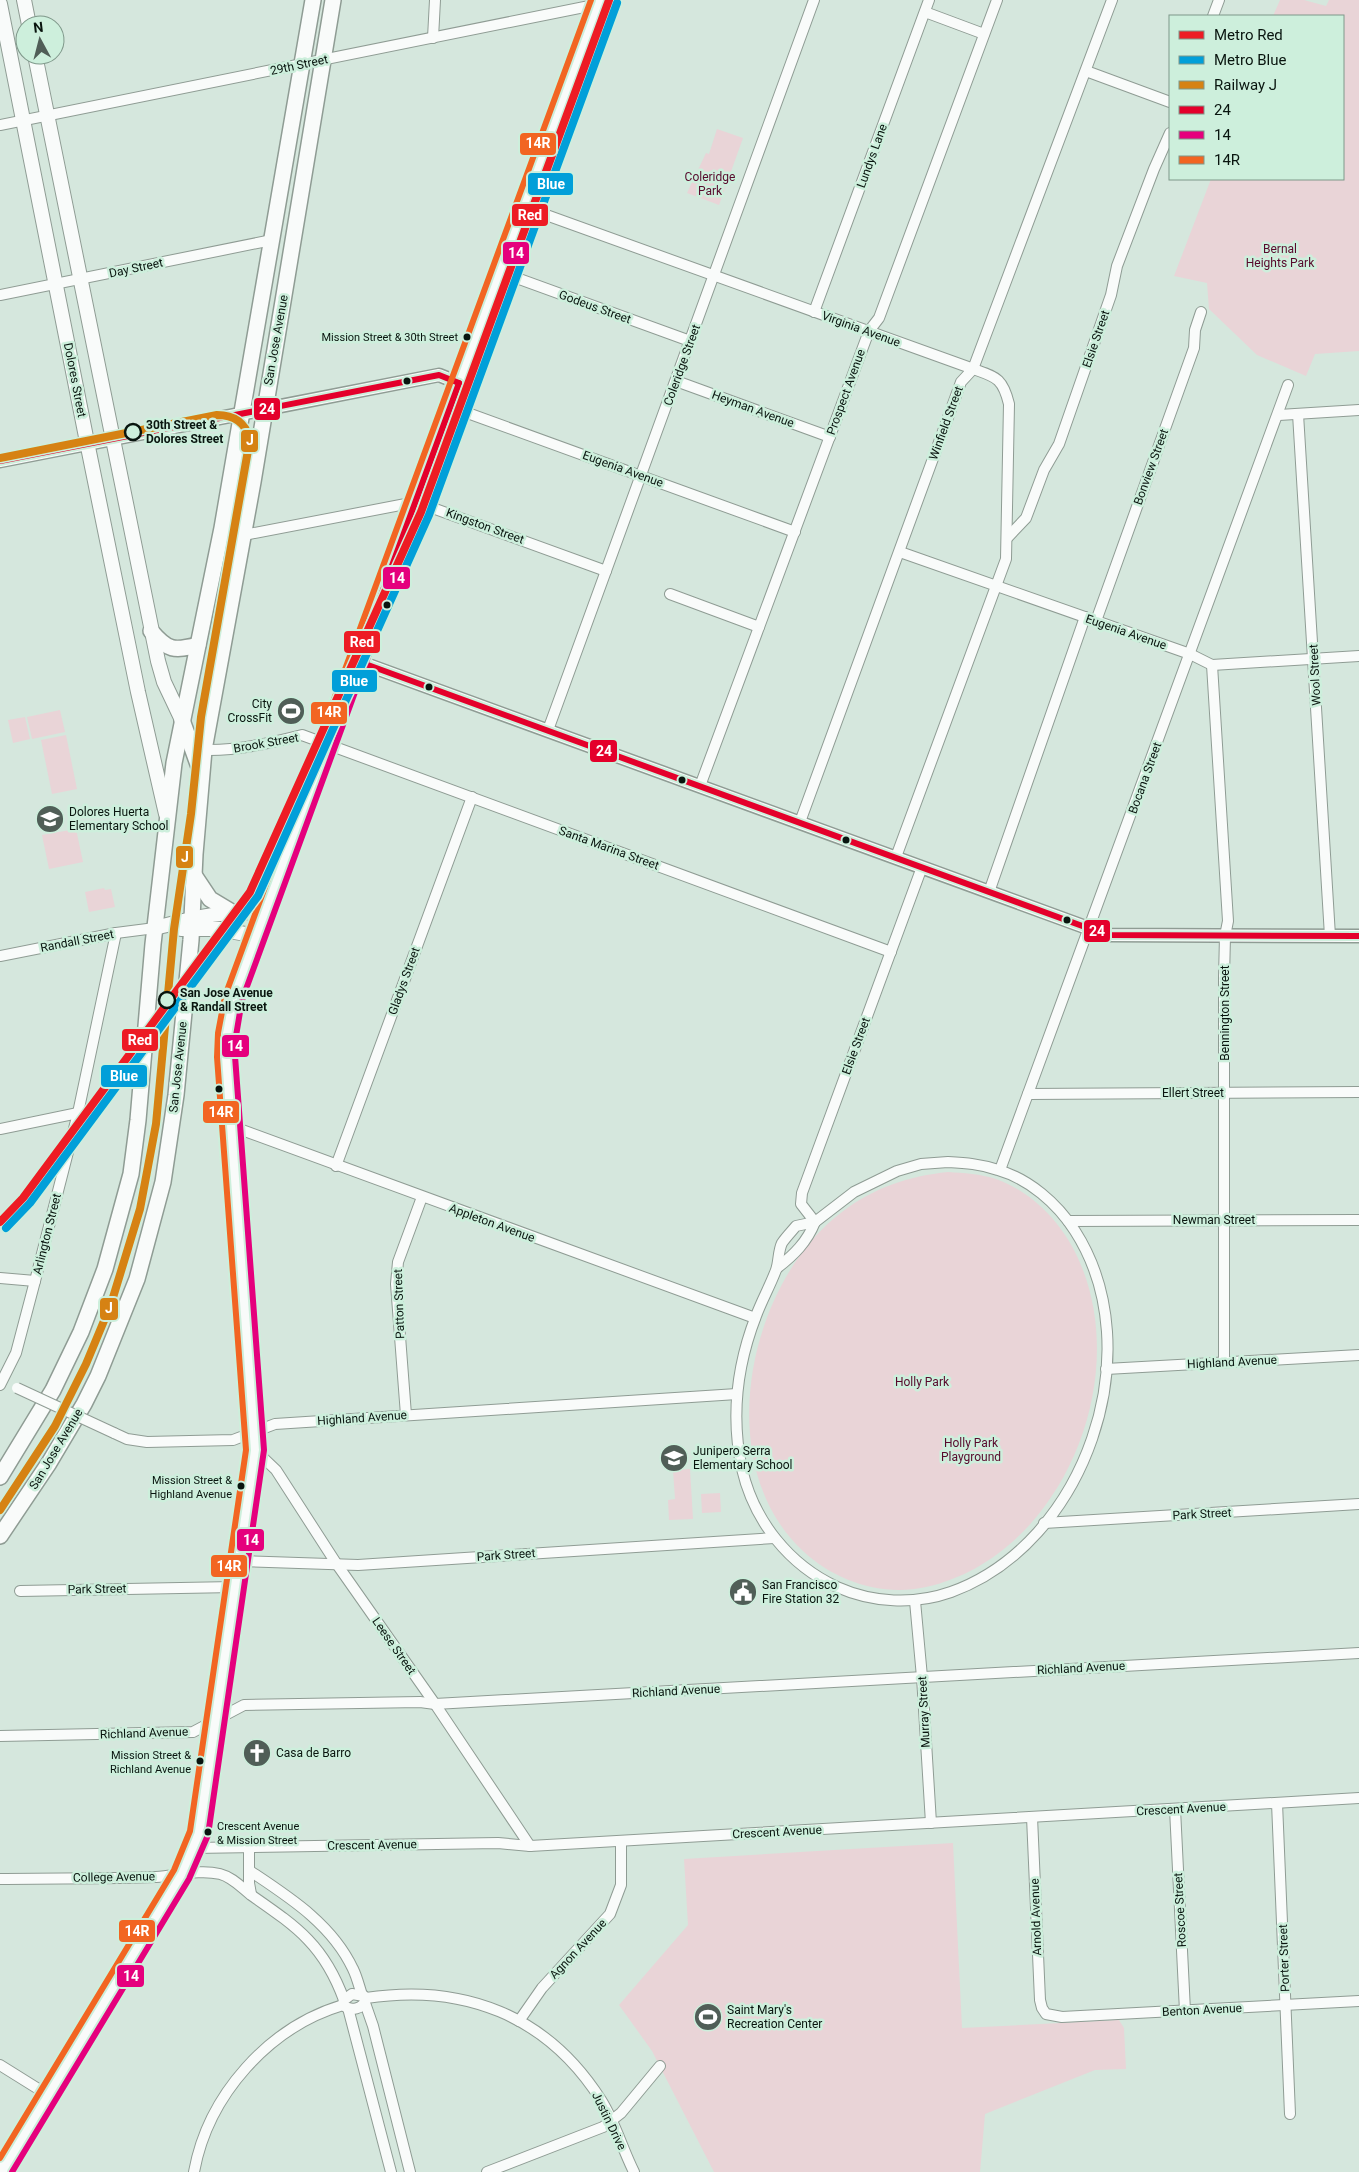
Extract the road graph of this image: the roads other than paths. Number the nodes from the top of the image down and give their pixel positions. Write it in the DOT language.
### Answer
graph roads {
  1 [pos="24,0"];
  2 [pos="313,0"];
  3 [pos="333,0"];
  4 [pos="435,0"];
  5 [pos="814,0"];
  6 [pos="929,0"];
  7 [pos="997,0"];
  8 [pos="1112,0"];
  9 [pos="1219,0"];
  10 [pos="599,2"];
  11 [pos="0,4"];
  12 [pos="925,12"];
  13 [pos="27,15"];
  14 [pos="1213,15"];
  15 [pos="984,34"];
  16 [pos="432,38"];
  17 [pos="324,60"];
  18 [pos="303,64"];
  19 [pos="37,65"];
  20 [pos="1086,71"];
  21 [pos="1169,102"];
  22 [pos="47,116"];
  23 [pos="23,120"];
  24 [pos="0,125"];
  25 [pos="1169,135"];
  26 [pos="524,206"];
  27 [pos="272,240"];
  28 [pos="500,272"];
  29 [pos="715,276"];
  30 [pos="80,279"];
  31 [pos="56,284"];
  32 [pos="0,295"];
  33 [pos="814,312"];
  34 [pos="1201,312"];
  35 [pos="869,331"];
  36 [pos="690,341"];
  37 [pos="973,369"];
  38 [pos="676,381"];
  39 [pos="460,383"];
  40 [pos="1288,385"];
  41 [pos="451,407"];
  42 [pos="264,409"];
  43 [pos="1359,410"];
  44 [pos="242,413"];
  45 [pos="1298,414"];
  46 [pos="1279,415"];
  47 [pos="830,437"];
  48 [pos="113,439"];
  49 [pos="87,444"];
  50 [pos="0,461"];
  51 [pos="641,476"];
  52 [pos="416,502"];
  53 [pos="794,532"];
  54 [pos="244,535"];
  55 [pos="1008,537"];
  56 [pos="900,552"];
  57 [pos="606,571"];
  58 [pos="998,586"];
  59 [pos="144,590"];
  60 [pos="670,594"];
  61 [pos="120,595"];
  62 [pos="1085,617"];
  63 [pos="1096,620"];
  64 [pos="759,627"];
  65 [pos="151,631"];
  66 [pos="198,645"];
  67 [pos="1190,654"];
  68 [pos="1359,656"];
  69 [pos="1314,659"];
  70 [pos="357,661"];
  71 [pos="1212,665"];
  72 [pos="182,720"];
  73 [pos="548,730"];
  74 [pos="327,744"];
  75 [pos="204,750"];
  76 [pos="202,779"];
  77 [pos="700,786"];
  78 [pos="472,797"];
  79 [pos="166,814"];
  80 [pos="800,822"];
  81 [pos="896,857"];
  82 [pos="922,867"];
  83 [pos="194,874"];
  84 [pos="989,892"];
  85 [pos="230,912"];
  86 [pos="264,913"];
  87 [pos="192,924"];
  88 [pos="155,928"];
  89 [pos="1089,929"];
  90 [pos="116,933"];
  91 [pos="256,936"];
  92 [pos="1225,936"];
  93 [pos="1330,936"];
  94 [pos="1359,936"];
  95 [pos="891,952"];
  96 [pos="0,956"];
  97 [pos="1359,1092"];
  98 [pos="1224,1093"];
  99 [pos="1028,1094"];
  100 [pos="78,1113"];
  101 [pos="230,1126"];
  102 [pos="0,1129"];
  103 [pos="336,1166"];
  104 [pos="1000,1170"];
  105 [pos="422,1197"];
  106 [pos="1068,1220"];
  107 [pos="1224,1220"];
  108 [pos="1359,1220"];
  109 [pos="815,1222"];
  110 [pos="777,1268"];
  111 [pos="0,1278"];
  112 [pos="35,1281"];
  113 [pos="755,1318"];
  114 [pos="1359,1355"];
  115 [pos="1224,1362"];
  116 [pos="1106,1369"];
  117 [pos="2,1383"];
  118 [pos="737,1394"];
  119 [pos="406,1415"];
  120 [pos="253,1432"];
  121 [pos="255,1450"];
  122 [pos="0,1477"];
  123 [pos="1359,1504"];
  124 [pos="1044,1523"];
  125 [pos="0,1536"];
  126 [pos="774,1538"];
  127 [pos="238,1561"];
  128 [pos="336,1563"];
  129 [pos="234,1587"];
  130 [pos="20,1591"];
  131 [pos="915,1601"];
  132 [pos="1359,1653"];
  133 [pos="922,1677"];
  134 [pos="435,1704"];
  135 [pos="216,1718"];
  136 [pos="0,1736"];
  137 [pos="1359,1798"];
  138 [pos="1277,1803"];
  139 [pos="1175,1809"];
  140 [pos="1032,1817"];
  141 [pos="931,1823"];
  142 [pos="621,1841"];
  143 [pos="530,1846"];
  144 [pos="194,1848"];
  145 [pos="249,1848"];
  146 [pos="250,1871"];
  147 [pos="182,1874"];
  148 [pos="0,1879"];
  149 [pos="251,1894"];
  150 [pos="364,1998"];
  151 [pos="1359,2001"];
  152 [pos="345,2005"];
  153 [pos="1286,2005"];
  154 [pos="1185,2011"];
  155 [pos="1046,2014"];
  156 [pos="519,2020"];
  157 [pos="0,2065"];
  158 [pos="660,2066"];
  159 [pos="48,2095"];
  160 [pos="1290,2114"];
  161 [pos="612,2121"];
  162 [pos="2,2168"];
  163 [pos="194,2172"];
  164 [pos="391,2172"];
  165 [pos="410,2172"];
  166 [pos="487,2172"];
  167 [pos="634,2172"];
  1 -- 13 [label="main road"];
  2 -- 18 [label="main road, San Jose Avenue"];
  3 -- 17 [label="main road, San Jose Avenue"];
  4 -- 16 [label="street"];
  5 -- 29 [label="street, Coleridge Street"];
  6 -- 12 [label="street, Lundys Lane"];
  7 -- 15 [label="street, Prospect Avenue"];
  8 -- 20 [label="street, Winfield Street"];
  9 -- 14 [label="street"];
  10 -- 16 [label="street, 29th Street"];
  10 -- 26 [label="main road"];
  11 -- 23 [label="main road, Dolores Street"];
  12 -- 15 [label="street"];
  12 -- 33 [label="street, Lundys Lane"];
  15 -- 35 [label="street, Prospect Avenue"];
  16 -- 17 [label="street, 29th Street"];
  17 -- 18 [label="street, 29th Street"];
  17 -- 42 [label="main road, San Jose Avenue"];
  18 -- 22 [label="street, 29th Street"];
  18 -- 27 [label="main road, San Jose Avenue"];
  19 -- 22 [label="main road, Dolores Street"];
  20 -- 21 [label="street"];
  20 -- 37 [label="street, Winfield Street"];
  22 -- 23 [label="street, 29th Street"];
  22 -- 30 [label="main road, Dolores Street"];
  23 -- 24 [label="street, 29th Street"];
  23 -- 31 [label="main road, Dolores Street"];
  25 -- 55 [label="street, Elsie Street"];
  26 -- 28 [label="main road"];
  26 -- 29 [label="street, Virginia Avenue"];
  27 -- 30 [label="street, Day Street"];
  27 -- 44 [label="main road, San Jose Avenue"];
  28 -- 36 [label="street, Godeus Street"];
  28 -- 39 [label="main road"];
  29 -- 33 [label="street, Virginia Avenue"];
  29 -- 36 [label="street, Coleridge Street"];
  30 -- 31 [label="street, Day Street"];
  30 -- 48 [label="main road, Dolores Street"];
  31 -- 32 [label="street, Day Street"];
  31 -- 49 [label="main road, Dolores Street"];
  33 -- 35 [label="street, Virginia Avenue"];
  34 -- 63 [label="street, Bonview Street"];
  35 -- 37 [label="street, Virginia Avenue"];
  35 -- 47 [label="street, Prospect Avenue"];
  36 -- 38 [label="street, Coleridge Street"];
  37 -- 55 [label="street, Virginia Avenue"];
  37 -- 56 [label="street, Winfield Street"];
  38 -- 47 [label="street, Heyman Avenue"];
  38 -- 51 [label="street, Coleridge Street"];
  39 -- 41 [label="main road"];
  39 -- 42 [label="street"];
  40 -- 46 [label="street, Bocana Street"];
  41 -- 51 [label="street, Eugenia Avenue"];
  41 -- 52 [label="main road"];
  42 -- 44 [label="street"];
  42 -- 54 [label="main road, San Jose Avenue"];
  43 -- 45 [label="street"];
  44 -- 48 [label="street"];
  44 -- 66 [label="main road, San Jose Avenue"];
  45 -- 46 [label="street"];
  45 -- 69 [label="street, Wool Street"];
  46 -- 67 [label="street, Bocana Street"];
  47 -- 53 [label="street, Prospect Avenue"];
  48 -- 49 [label="street"];
  48 -- 59 [label="main road, Dolores Street"];
  49 -- 50 [label="street"];
  49 -- 61 [label="main road, Dolores Street"];
  51 -- 53 [label="street, Eugenia Avenue"];
  51 -- 57 [label="street, Coleridge Street"];
  52 -- 54 [label="street"];
  52 -- 57 [label="street, Kingston Street"];
  52 -- 70 [label="main road"];
  53 -- 64 [label="street, Prospect Avenue"];
  54 -- 75 [label="main road, San Jose Avenue"];
  55 -- 58 [label="street, Virginia Avenue"];
  56 -- 58 [label="street, Eugenia Avenue"];
  56 -- 80 [label="street, Winfield Street"];
  57 -- 73 [label="street, Coleridge Street"];
  58 -- 62 [label="street, Eugenia Avenue"];
  58 -- 81 [label="street"];
  59 -- 61 [label="main road"];
  59 -- 65 [label="main road, Dolores Street"];
  60 -- 64 [label="street"];
  61 -- 79 [label="main road, Dolores Street"];
  62 -- 63 [label="street, Eugenia Avenue"];
  62 -- 84 [label="street"];
  63 -- 67 [label="street, Eugenia Avenue"];
  64 -- 77 [label="street, Prospect Avenue"];
  65 -- 66 [label="main road"];
  65 -- 72 [label="main road, Dolores Street"];
  66 -- 72 [label="main road, San Jose Avenue"];
  67 -- 71 [label="street, Eugenia Avenue"];
  67 -- 89 [label="street, Bocana Street"];
  68 -- 69 [label="street, Eugenia Avenue"];
  69 -- 71 [label="street, Eugenia Avenue"];
  69 -- 93 [label="street, Wool Street"];
  70 -- 73 [label="street"];
  70 -- 74 [label="main road"];
  71 -- 92 [label="street, Bennington Street"];
  72 -- 76 [label="main road"];
  72 -- 79 [label="main road, San Jose Avenue"];
  73 -- 77 [label="street"];
  74 -- 75 [label="street, Brook Street"];
  74 -- 78 [label="street, Santa Marina Street"];
  74 -- 86 [label="main road"];
  75 -- 76 [label="main road, San Jose Avenue"];
  76 -- 83 [label="main road, San Jose Avenue"];
  77 -- 80 [label="street"];
  78 -- 95 [label="street, Santa Marina Street"];
  78 -- 103 [label="street, Gladys Street"];
  79 -- 88 [label="main road, San Jose Avenue"];
  80 -- 81 [label="street"];
  81 -- 82 [label="street"];
  82 -- 84 [label="street"];
  82 -- 95 [label="street, Elsie Street"];
  83 -- 85 [label="main road"];
  83 -- 87 [label="main road, San Jose Avenue"];
  84 -- 89 [label="street"];
  85 -- 86 [label="main road, Randall Street"];
  85 -- 87 [label="main road, Randall Street"];
  86 -- 91 [label="main road"];
  87 -- 88 [label="main road, Randall Street"];
  87 -- 91 [label="main road, Randall Street"];
  87 -- 125 [label="main road, San Jose Avenue"];
  88 -- 90 [label="street, Randall Street"];
  88 -- 122 [label="main road, San Jose Avenue"];
  89 -- 92 [label="street"];
  89 -- 99 [label="street, Bocana Street"];
  90 -- 96 [label="street, Randall Street"];
  90 -- 100 [label="street, Arlington Street"];
  91 -- 101 [label="main road"];
  92 -- 93 [label="street"];
  92 -- 98 [label="street, Bennington Street"];
  93 -- 94 [label="street"];
  95 -- 109 [label="street, Elsie Street"];
  97 -- 98 [label="street, Ellert Street"];
  98 -- 99 [label="street, Ellert Street"];
  98 -- 107 [label="street, Bennington Street"];
  99 -- 104 [label="street, Bocana Street"];
  100 -- 102 [label="street"];
  100 -- 112 [label="street, Arlington Street"];
  101 -- 103 [label="street, Appleton Avenue"];
  101 -- 120 [label="main road"];
  103 -- 105 [label="street, Appleton Avenue"];
  104 -- 106 [label="street"];
  104 -- 109 [label="street"];
  105 -- 113 [label="street, Appleton Avenue"];
  105 -- 119 [label="street, Patton Street"];
  106 -- 107 [label="street, Newman Street"];
  106 -- 116 [label="street"];
  107 -- 108 [label="street, Newman Street"];
  107 -- 115 [label="street, Bennington Street"];
  109 -- 110 [label="street"];
  109 -- 110 [label="street"];
  110 -- 113 [label="street"];
  111 -- 112 [label="street"];
  112 -- 117 [label="street, Arlington Street"];
  113 -- 118 [label="street"];
  114 -- 115 [label="street, Highland Avenue"];
  115 -- 116 [label="street, Highland Avenue"];
  116 -- 124 [label="street"];
  117 -- 120 [label="street, Highland Avenue, bridge"];
  118 -- 119 [label="street, Highland Avenue"];
  118 -- 126 [label="street"];
  119 -- 120 [label="street, Highland Avenue"];
  120 -- 121 [label="main road"];
  121 -- 127 [label="main road"];
  121 -- 128 [label="street, Leese Street"];
  123 -- 124 [label="street, Park Street"];
  124 -- 131 [label="street"];
  126 -- 128 [label="street, Park Street"];
  126 -- 131 [label="street"];
  127 -- 128 [label="street, Park Street"];
  127 -- 129 [label="main road"];
  128 -- 134 [label="street, Leese Street"];
  129 -- 130 [label="street, Park Street"];
  129 -- 135 [label="main road"];
  131 -- 133 [label="street, Murray Street"];
  132 -- 133 [label="street, Richland Avenue"];
  133 -- 134 [label="street, Richland Avenue"];
  133 -- 141 [label="street, Murray Street"];
  134 -- 135 [label="street, Richland Avenue"];
  134 -- 143 [label="street, Leese Street"];
  135 -- 136 [label="street, Richland Avenue"];
  135 -- 144 [label="main road"];
  137 -- 138 [label="street, Crescent Avenue"];
  138 -- 139 [label="street, Crescent Avenue"];
  138 -- 153 [label="street, Porter Street"];
  139 -- 140 [label="street, Crescent Avenue"];
  139 -- 154 [label="street, Roscoe Street"];
  140 -- 141 [label="street, Crescent Avenue"];
  140 -- 155 [label="street, Arnold Avenue"];
  141 -- 142 [label="street, Crescent Avenue"];
  142 -- 143 [label="street, Crescent Avenue"];
  142 -- 156 [label="street, Agnon Avenue"];
  143 -- 145 [label="street, Crescent Avenue"];
  144 -- 145 [label="street, Crescent Avenue"];
  144 -- 147 [label="main road"];
  145 -- 146 [label="street"];
  146 -- 149 [label="street"];
  146 -- 150 [label="street"];
  147 -- 148 [label="street, College Avenue"];
  147 -- 149 [label="street, College Avenue"];
  147 -- 159 [label="main road"];
  149 -- 152 [label="street, College Avenue"];
  150 -- 152 [label="street"];
  150 -- 152 [label="street"];
  150 -- 156 [label="street, Justin Drive"];
  150 -- 165 [label="street"];
  151 -- 153 [label="street, Benton Avenue"];
  152 -- 163 [label="street"];
  152 -- 164 [label="street, College Avenue"];
  153 -- 154 [label="street, Benton Avenue"];
  153 -- 160 [label="street, Porter Street"];
  154 -- 155 [label="street, Benton Avenue"];
  156 -- 161 [label="street, Justin Drive"];
  157 -- 159 [label="street"];
  158 -- 161 [label="street"];
  159 -- 162 [label="main road"];
  161 -- 166 [label="street"];
  161 -- 167 [label="street, Justin Drive"];
}
